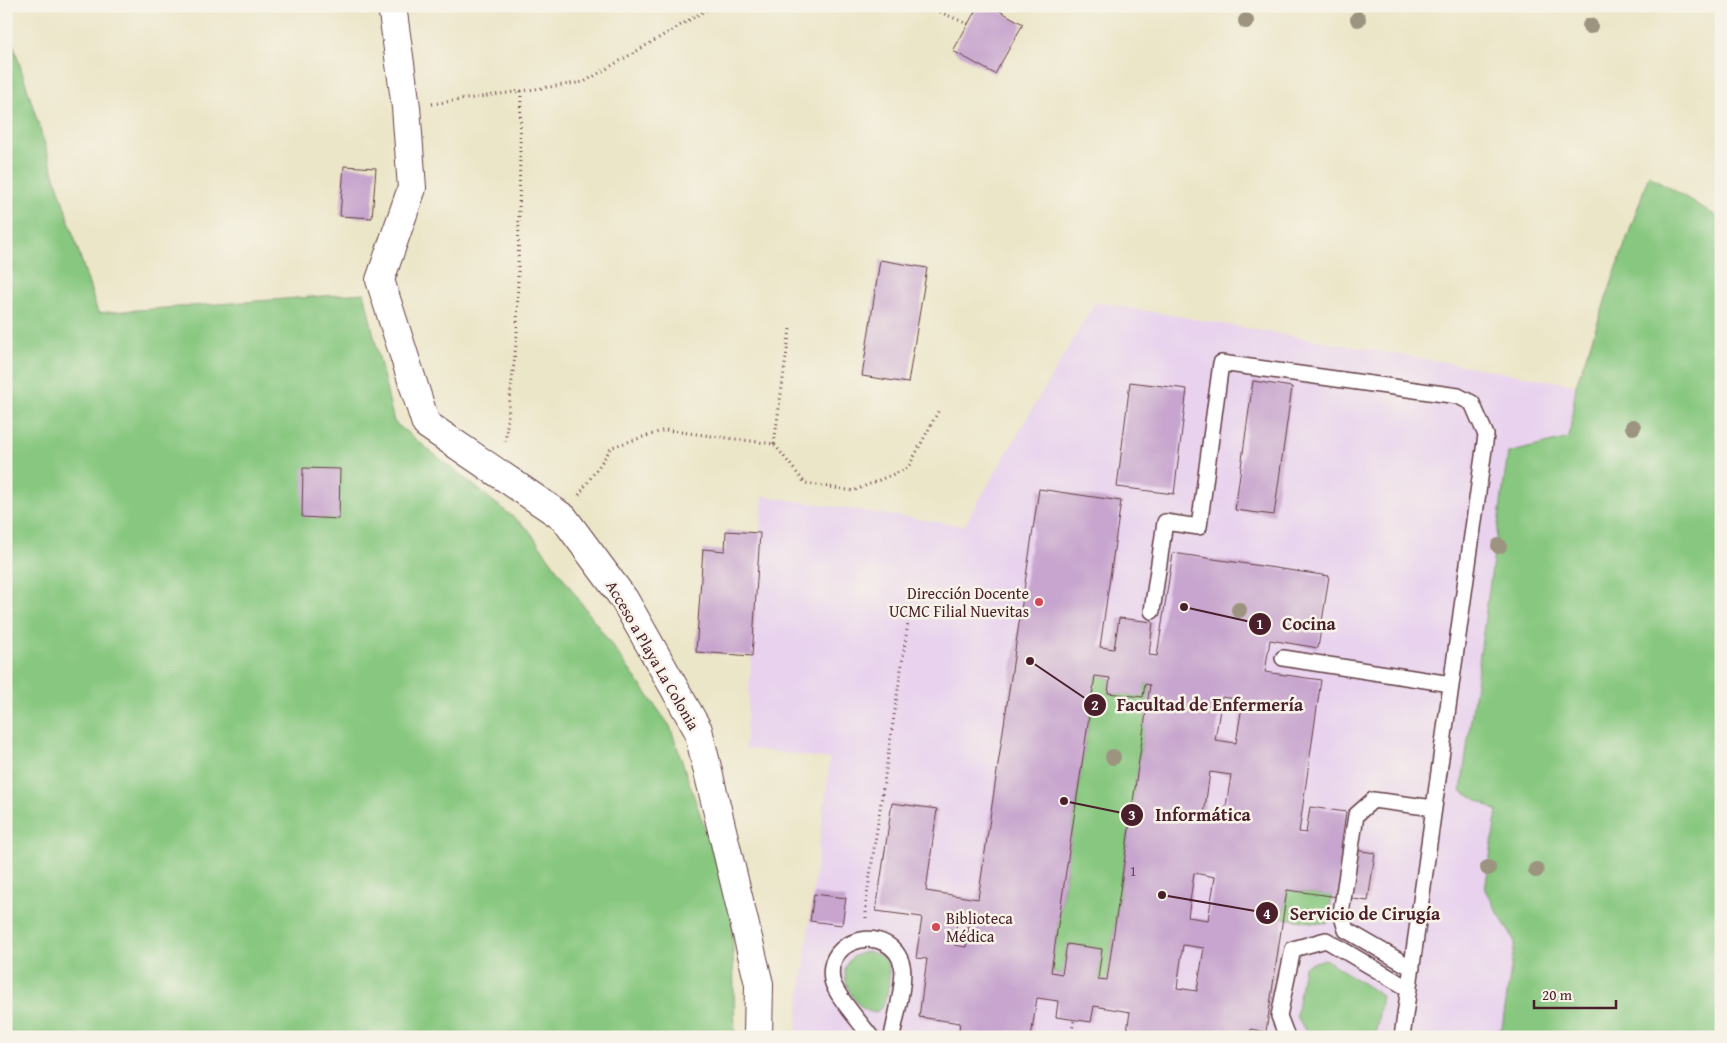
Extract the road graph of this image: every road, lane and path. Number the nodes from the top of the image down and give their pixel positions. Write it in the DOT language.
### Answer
graph roads {
  1 [pos="392,6"];
  2 [pos="713,6"];
  3 [pos="926,6"];
  4 [pos="968,24"];
  5 [pos="521,90"];
  6 [pos="406,107"];
  7 [pos="790,329"];
  8 [pos="940,408"];
  9 [pos="774,444"];
  10 [pos="501,475"];
  11 [pos="564,518"];
  12 [pos="1152,611"];
  13 [pos="908,623"];
  14 [pos="1283,658"];
  15 [pos="1451,684"];
  16 [pos="1434,808"];
  17 [pos="866,938"];
  18 [pos="1412,968"];
  19 [pos="1409,989"];
  20 [pos="1074,1020"];
  21 [pos="758,1037"];
  22 [pos="871,1037"];
  23 [pos="892,1037"];
  24 [pos="1071,1037"];
  25 [pos="1287,1037"];
  26 [pos="1402,1037"];
  1 -- 6 [label="street, Acceso a Playa La Colonia"];
  2 -- 5 [label="path"];
  3 -- 4 [label="path"];
  5 -- 6 [label="path"];
  5 -- 10 [label="path"];
  6 -- 10 [label="street, Acceso a Playa La Colonia"];
  7 -- 9 [label="path"];
  8 -- 9 [label="path"];
  9 -- 11 [label="path"];
  10 -- 11 [label="street, Acceso a Playa La Colonia"];
  11 -- 21 [label="street, Acceso a Playa La Colonia"];
  12 -- 15 [label="lane"];
  13 -- 17 [label="path"];
  14 -- 15 [label="lane"];
  15 -- 16 [label="lane"];
  16 -- 18 [label="lane"];
  16 -- 18 [label="lane"];
  17 -- 22 [label="lane"];
  17 -- 23 [label="lane"];
  18 -- 19 [label="lane"];
  19 -- 25 [label="lane"];
  19 -- 26 [label="lane"];
  20 -- 24 [label="path"];
}
